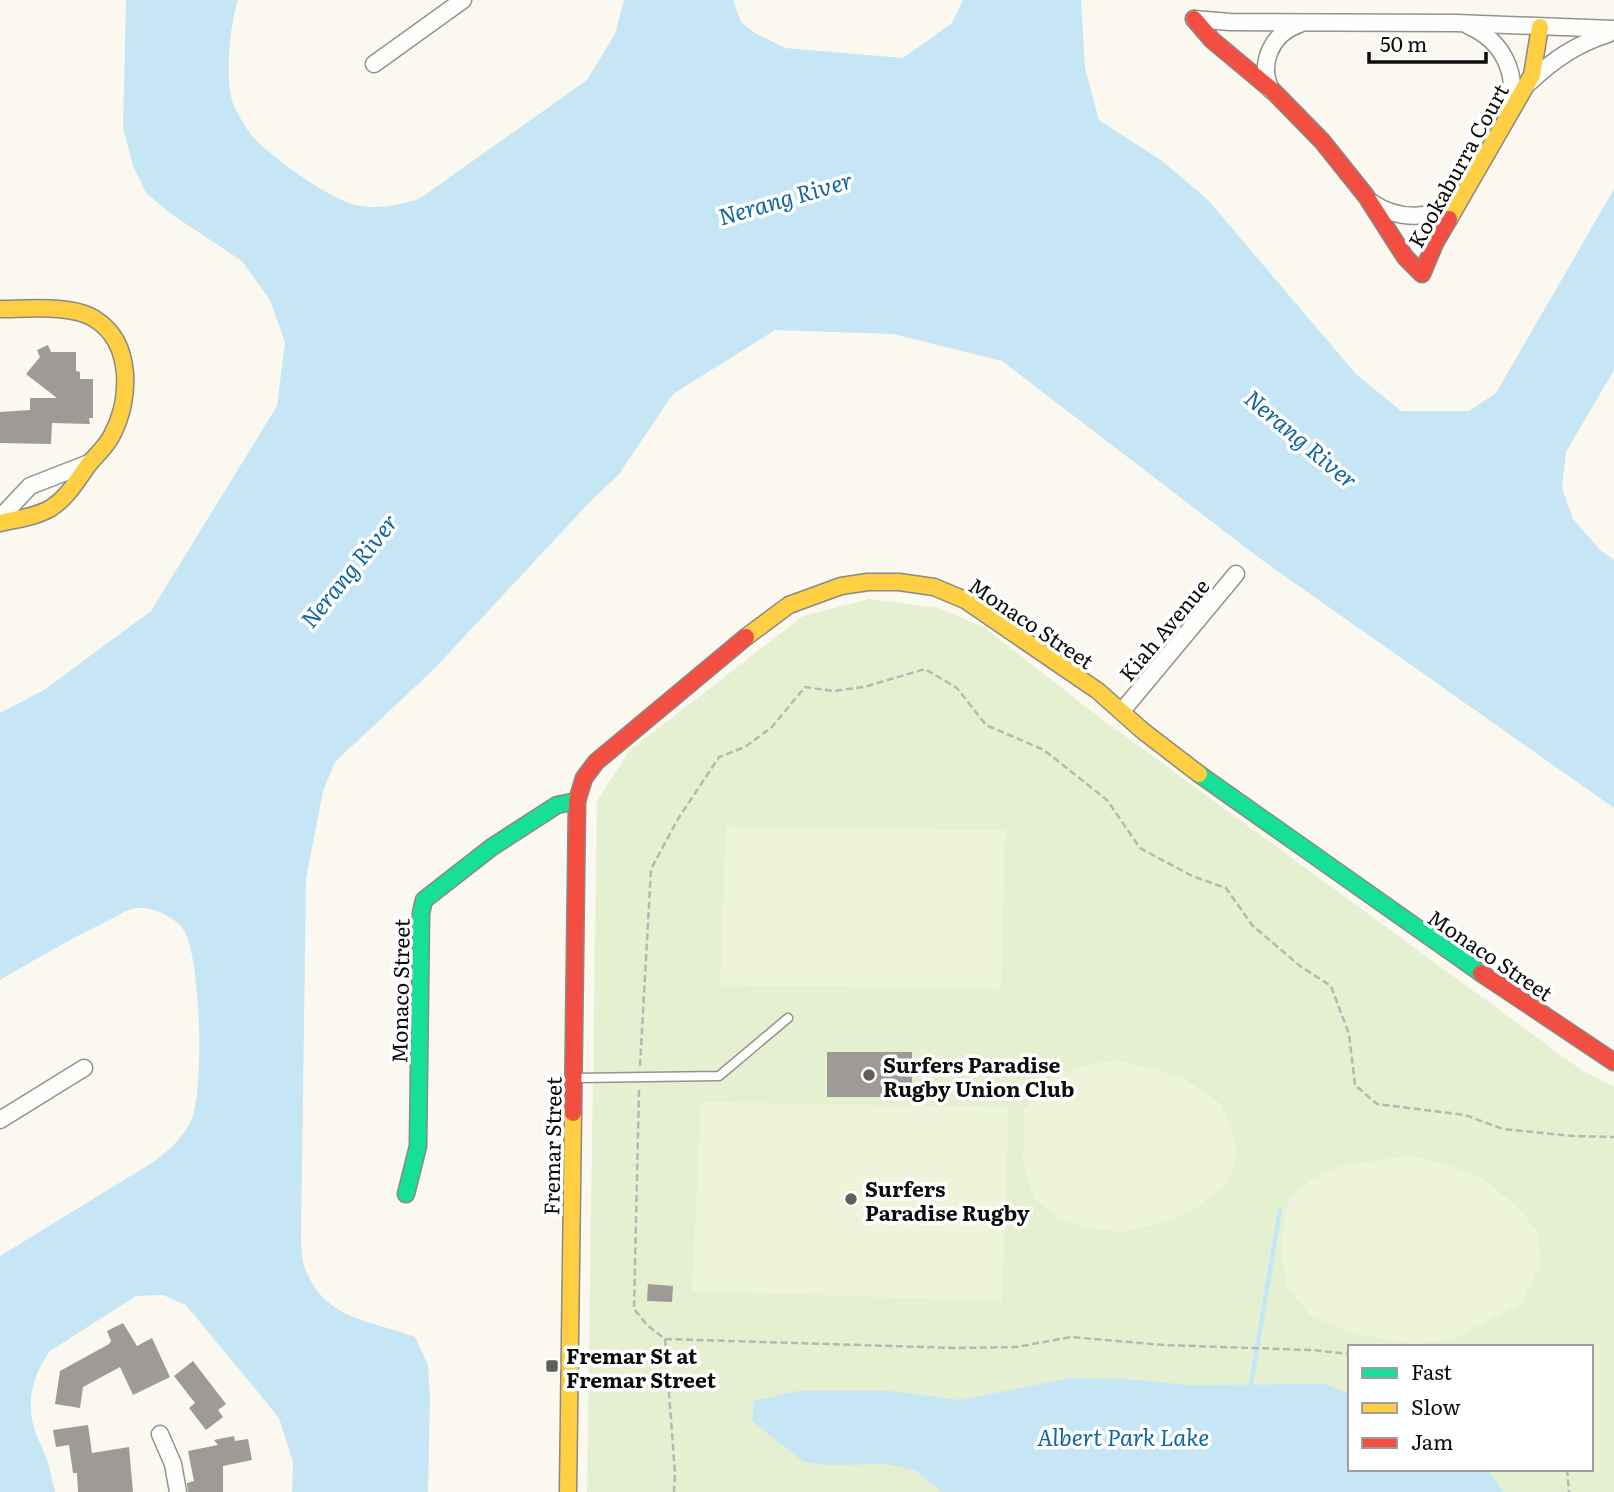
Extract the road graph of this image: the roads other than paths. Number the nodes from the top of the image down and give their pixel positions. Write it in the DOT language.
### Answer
graph roads {
  1 [pos="463,0"];
  2 [pos="1305,23"];
  3 [pos="1456,23"];
  4 [pos="1540,27"];
  5 [pos="1614,31"];
  6 [pos="374,64"];
  7 [pos="1272,90"];
  8 [pos="1522,90"];
  9 [pos="1507,117"];
  10 [pos="1463,194"];
  11 [pos="1369,201"];
  12 [pos="0,309"];
  13 [pos="89,463"];
  14 [pos="30,486"];
  15 [pos="47,510"];
  16 [pos="0,518"];
  17 [pos="0,523"];
  18 [pos="1236,574"];
  19 [pos="1122,711"];
  20 [pos="577,801"];
  21 [pos="788,1018"];
  22 [pos="1614,1062"];
  23 [pos="84,1068"];
  24 [pos="573,1078"];
  25 [pos="0,1120"];
  26 [pos="406,1194"];
  27 [pos="160,1434"];
  28 [pos="178,1492"];
  29 [pos="568,1492"];
  1 -- 6 [label="street"];
  2 -- 3 [label="street"];
  2 -- 7 [label="street"];
  2 -- 7 [label="street, Kookaburra Court"];
  3 -- 4 [label="street"];
  3 -- 9 [label="street"];
  4 -- 5 [label="street"];
  4 -- 8 [label="street, Kookaburra Court"];
  5 -- 8 [label="street"];
  7 -- 11 [label="street, Kookaburra Court"];
  8 -- 9 [label="street, Kookaburra Court"];
  9 -- 10 [label="street, Kookaburra Court"];
  10 -- 11 [label="street"];
  10 -- 11 [label="street, Kookaburra Court"];
  12 -- 13 [label="street"];
  13 -- 14 [label="street"];
  13 -- 15 [label="street"];
  14 -- 15 [label="street"];
  14 -- 16 [label="street"];
  15 -- 17 [label="street"];
  18 -- 19 [label="street, Kiah Avenue"];
  19 -- 20 [label="street, Monaco Street"];
  19 -- 22 [label="street, Monaco Street"];
  20 -- 24 [label="street, Fremar Street"];
  20 -- 26 [label="street, Monaco Street"];
  21 -- 24 [label="lane"];
  23 -- 25 [label="street"];
  24 -- 29 [label="street, Fremar Street"];
  27 -- 28 [label="street"];
}
